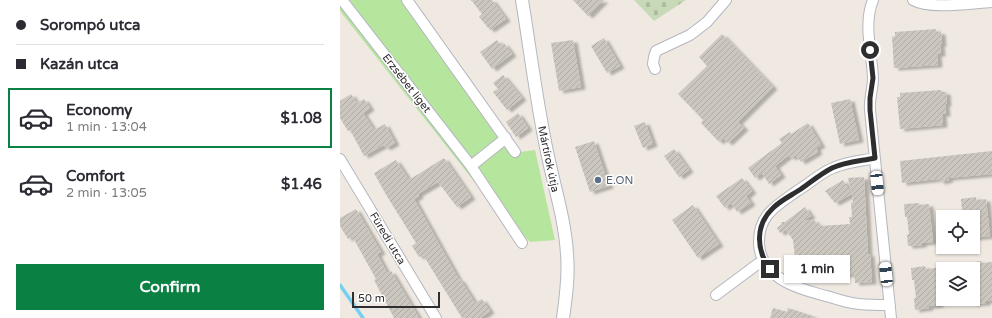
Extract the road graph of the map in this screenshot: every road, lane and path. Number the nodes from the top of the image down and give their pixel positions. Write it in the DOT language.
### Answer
graph roads {
  1 [pos="342,0"];
  2 [pos="408,0"];
  3 [pos="522,0"];
  4 [pos="726,0"];
  5 [pos="873,0"];
  6 [pos="913,0"];
  7 [pos="992,2"];
  8 [pos="655,68"];
  9 [pos="506,138"];
  10 [pos="515,152"];
  11 [pos="875,158"];
  12 [pos="340,159"];
  13 [pos="471,166"];
  14 [pos="522,243"];
  15 [pos="763,260"];
  16 [pos="716,295"];
  17 [pos="890,305"];
  18 [pos="436,318"];
  19 [pos="563,318"];
  20 [pos="891,318"];
  1 -- 13 [label="street, Erzsébet liget"];
  2 -- 9 [label="street"];
  3 -- 19 [label="street, Mártírok útja"];
  4 -- 8 [label="street"];
  5 -- 11 [label="street"];
  6 -- 7 [label="street"];
  9 -- 10 [label="street"];
  9 -- 13 [label="street"];
  11 -- 15 [label="street"];
  11 -- 17 [label="street"];
  12 -- 18 [label="street, Füredi utca"];
  13 -- 14 [label="street, Erzsébet liget"];
  15 -- 16 [label="street"];
  15 -- 17 [label="street"];
  17 -- 20 [label="street"];
}
